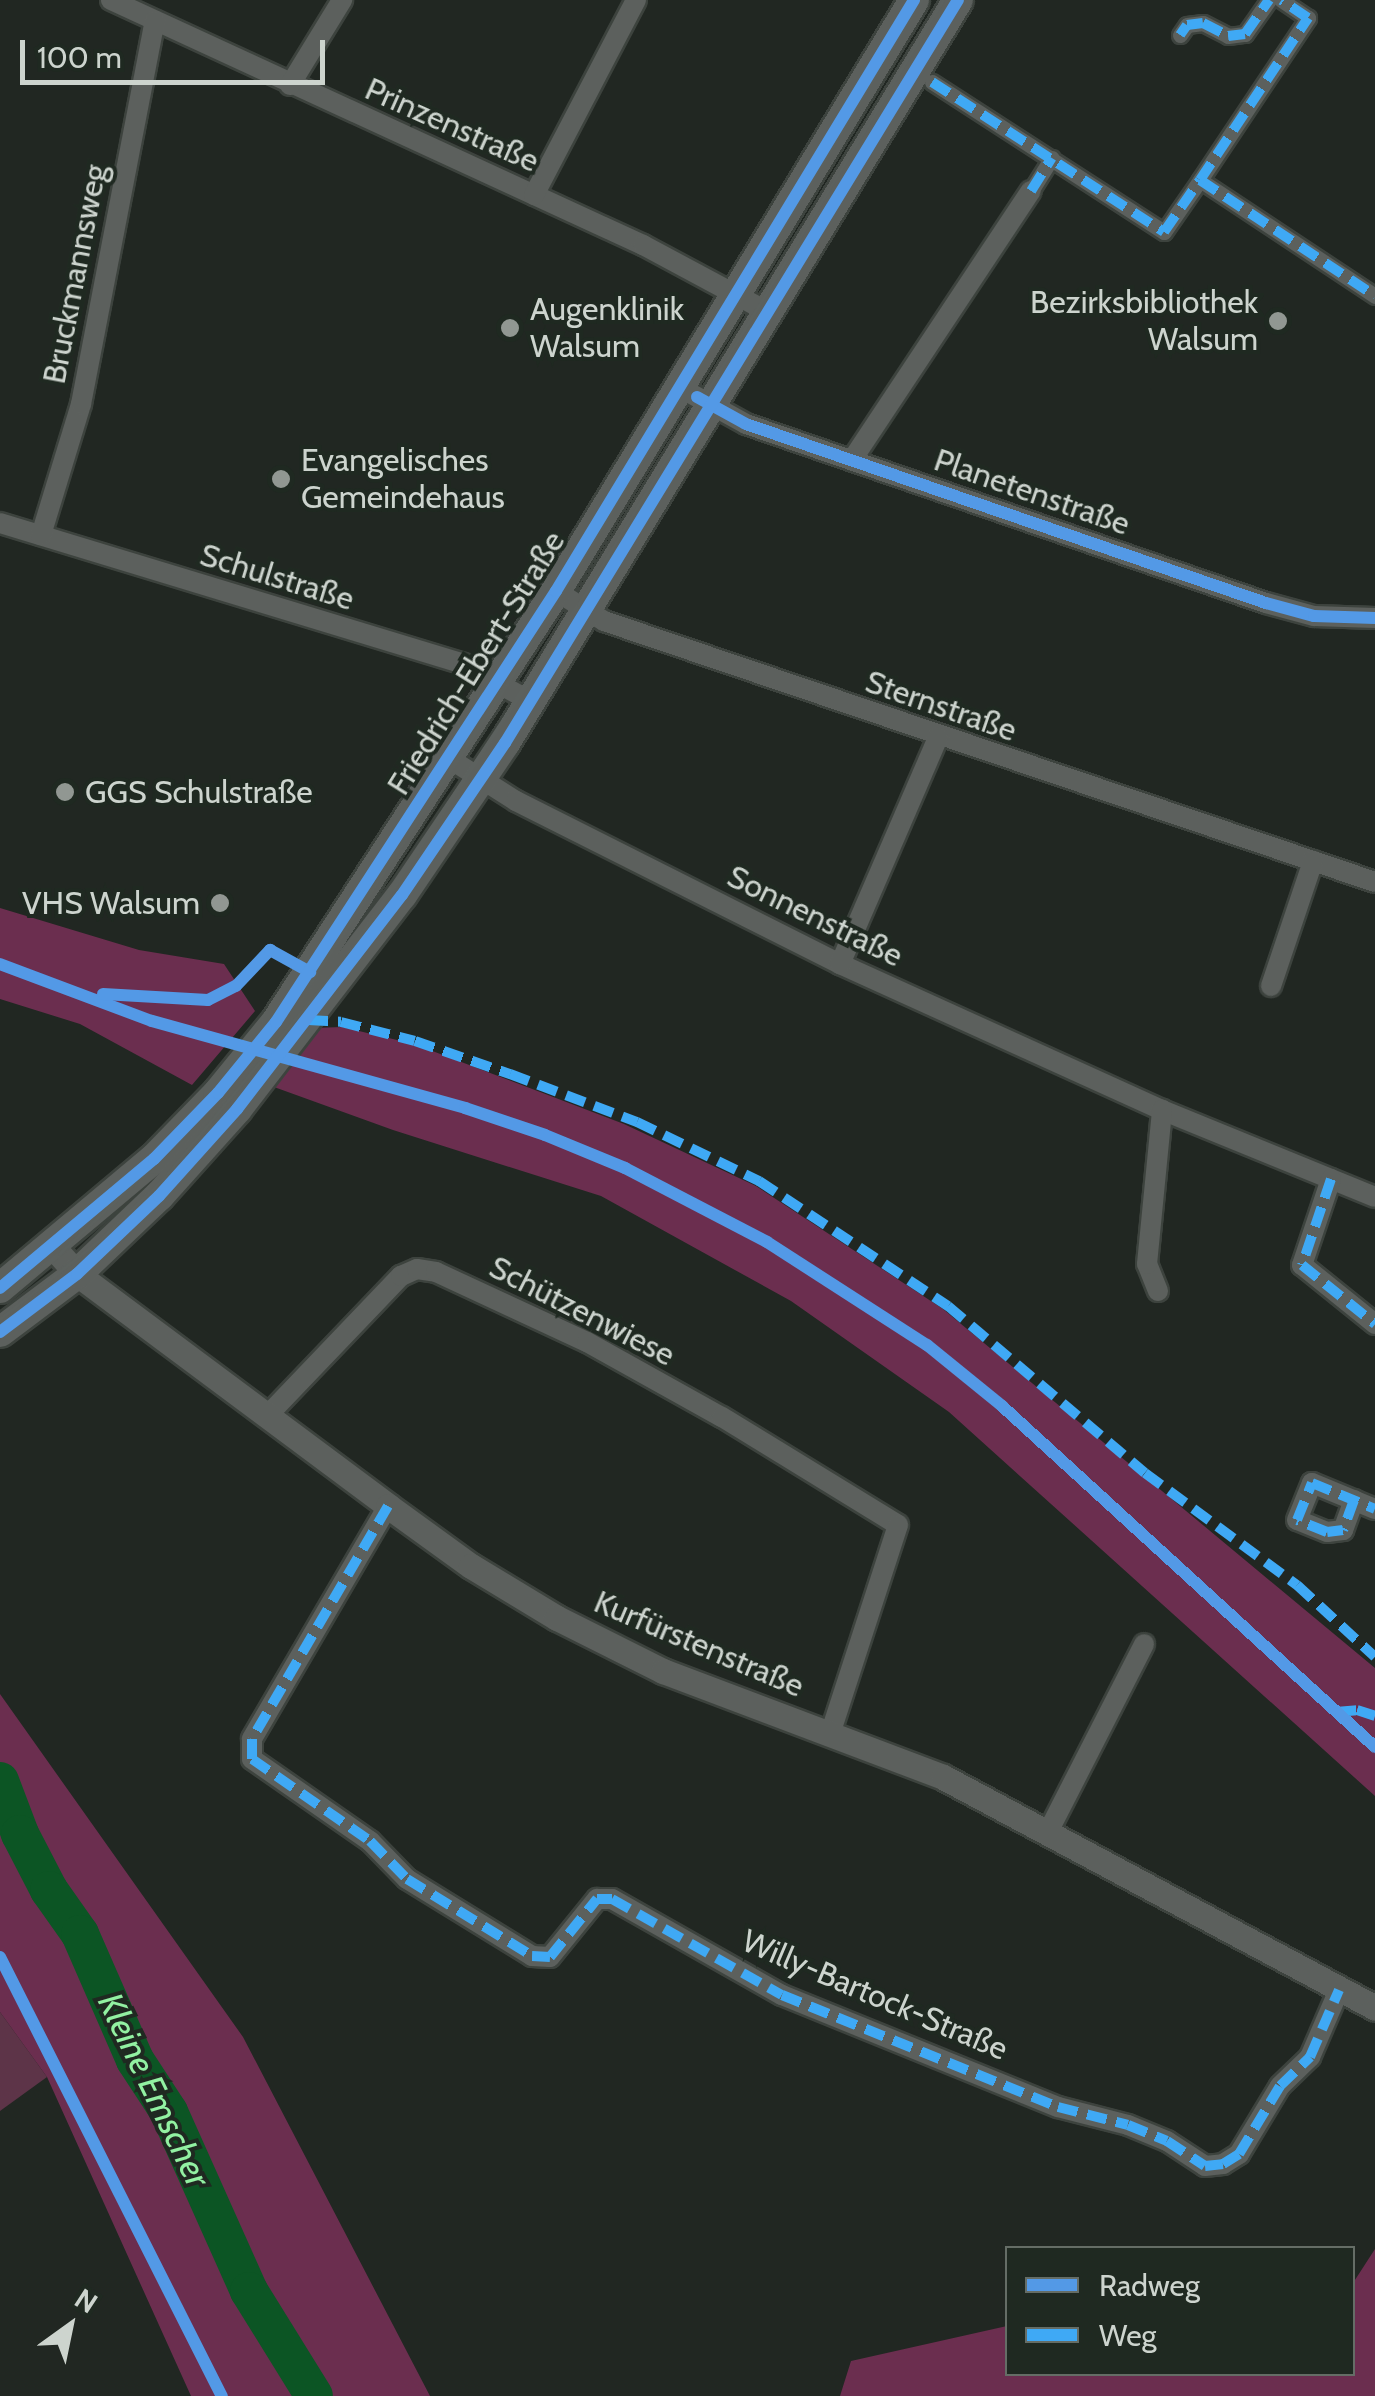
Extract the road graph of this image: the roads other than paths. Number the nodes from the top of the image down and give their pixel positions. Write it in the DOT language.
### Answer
graph roads {
  1 [pos="111,0"];
  2 [pos="342,0"];
  3 [pos="636,0"];
  4 [pos="914,0"];
  5 [pos="958,0"];
  6 [pos="1269,0"];
  7 [pos="1281,0"];
  8 [pos="154,22"];
  9 [pos="1180,35"];
  10 [pos="932,82"];
  11 [pos="290,85"];
  12 [pos="1052,158"];
  13 [pos="1200,180"];
  14 [pos="1032,191"];
  15 [pos="534,195"];
  16 [pos="735,292"];
  17 [pos="1375,296"];
  18 [pos="766,311"];
  19 [pos="680,387"];
  20 [pos="709,404"];
  21 [pos="852,460"];
  22 [pos="0,522"];
  23 [pos="41,535"];
  24 [pos="556,591"];
  25 [pos="586,610"];
  26 [pos="1375,618"];
  27 [pos="498,681"];
  28 [pos="530,701"];
  29 [pos="938,737"];
  30 [pos="450,759"];
  31 [pos="481,779"];
  32 [pos="1313,861"];
  33 [pos="1375,882"];
  34 [pos="840,964"];
  35 [pos="1271,986"];
  36 [pos="1162,1110"];
  37 [pos="1332,1180"];
  38 [pos="1375,1197"];
  39 [pos="53,1248"];
  40 [pos="76,1274"];
  41 [pos="0,1287"];
  42 [pos="1158,1291"];
  43 [pos="1375,1324"];
  44 [pos="0,1332"];
  45 [pos="267,1416"];
  46 [pos="1354,1500"];
  47 [pos="388,1506"];
  48 [pos="1375,1509"];
  49 [pos="1144,1644"];
  50 [pos="830,1734"];
  51 [pos="1048,1832"];
  52 [pos="1339,1990"];
  53 [pos="1375,2008"];
  1 -- 8 [label="street, Prinzenstraße"];
  2 -- 11 [label="street"];
  3 -- 15 [label="street"];
  4 -- 16 [label="main road, Friedrich-Ebert-Straße"];
  5 -- 18 [label="main road, Friedrich-Ebert-Straße"];
  6 -- 9 [label="street"];
  7 -- 13 [label="street"];
  8 -- 11 [label="street, Prinzenstraße"];
  8 -- 23 [label="street, Bruckmannsweg"];
  10 -- 12 [label="street"];
  11 -- 15 [label="street, Prinzenstraße"];
  12 -- 13 [label="street"];
  12 -- 14 [label="street"];
  13 -- 17 [label="street"];
  14 -- 21 [label="street"];
  15 -- 16 [label="street, Prinzenstraße"];
  16 -- 18 [label="street, Prinzenstraße"];
  16 -- 19 [label="main road, Friedrich-Ebert-Straße"];
  18 -- 20 [label="main road, Friedrich-Ebert-Straße"];
  19 -- 20 [label="street, Planetenstraße"];
  19 -- 24 [label="main road, Friedrich-Ebert-Straße"];
  20 -- 21 [label="street, Planetenstraße"];
  20 -- 25 [label="main road, Friedrich-Ebert-Straße"];
  21 -- 26 [label="street, Planetenstraße"];
  22 -- 23 [label="street, Schulstraße"];
  23 -- 27 [label="street, Schulstraße"];
  24 -- 25 [label="street, Sternstraße"];
  24 -- 27 [label="main road, Friedrich-Ebert-Straße"];
  25 -- 28 [label="main road, Friedrich-Ebert-Straße"];
  25 -- 29 [label="street, Sternstraße"];
  27 -- 28 [label="street, Schulstraße"];
  27 -- 30 [label="main road, Friedrich-Ebert-Straße"];
  28 -- 31 [label="main road, Friedrich-Ebert-Straße"];
  29 -- 32 [label="street, Sternstraße"];
  29 -- 34 [label="street"];
  30 -- 31 [label="street, Sonnenstraße"];
  30 -- 39 [label="main road, Friedrich-Ebert-Straße"];
  31 -- 34 [label="street, Sonnenstraße"];
  31 -- 40 [label="main road, Friedrich-Ebert-Straße"];
  32 -- 33 [label="street, Sternstraße"];
  32 -- 35 [label="street"];
  34 -- 36 [label="street, Sonnenstraße"];
  36 -- 37 [label="street, Sonnenstraße"];
  36 -- 42 [label="street"];
  37 -- 38 [label="street, Sonnenstraße"];
  37 -- 43 [label="street"];
  39 -- 40 [label="street, Kurfürstenstraße"];
  39 -- 41 [label="main road, Friedrich-Ebert-Straße"];
  40 -- 44 [label="main road, Friedrich-Ebert-Straße"];
  40 -- 45 [label="street, Kurfürstenstraße"];
  41 -- 44 [label="street"];
  45 -- 47 [label="street, Kurfürstenstraße"];
  45 -- 50 [label="street, Schützenwiese"];
  46 -- 48 [label="street"];
  47 -- 50 [label="street, Kurfürstenstraße"];
  47 -- 52 [label="street, Willy-Bartock-Straße"];
  49 -- 51 [label="street"];
  50 -- 51 [label="street, Kurfürstenstraße"];
  51 -- 52 [label="street, Kurfürstenstraße"];
  52 -- 53 [label="street, Kurfürstenstraße"];
}
